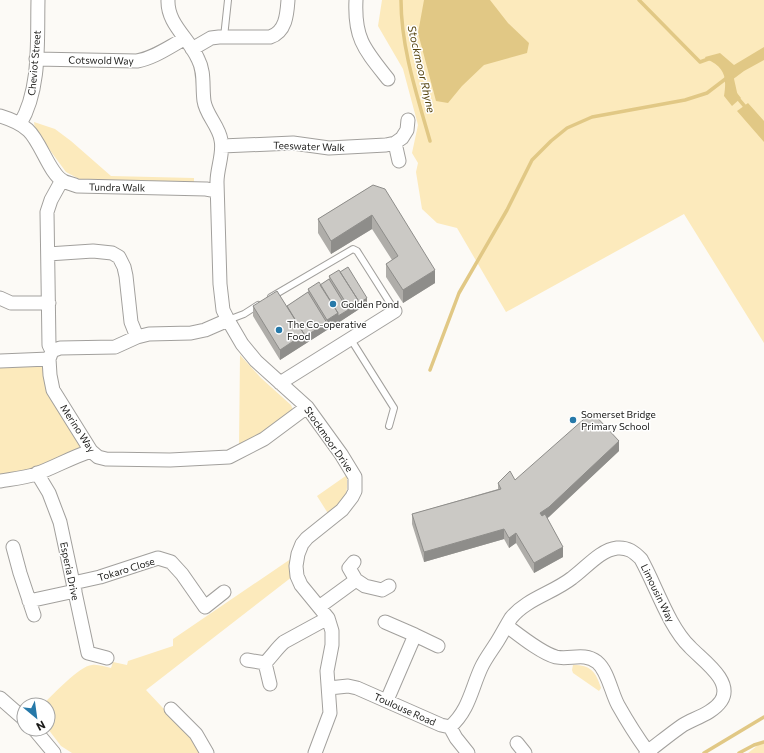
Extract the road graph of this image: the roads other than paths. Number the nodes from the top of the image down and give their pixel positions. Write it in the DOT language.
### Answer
graph roads {
  1 [pos="38,0"];
  2 [pos="168,0"];
  3 [pos="228,0"];
  4 [pos="288,0"];
  5 [pos="356,0"];
  6 [pos="224,37"];
  7 [pos="188,44"];
  8 [pos="36,59"];
  9 [pos="388,79"];
  10 [pos="0,116"];
  11 [pos="408,120"];
  12 [pos="20,124"];
  13 [pos="395,143"];
  14 [pos="222,146"];
  15 [pos="399,161"];
  16 [pos="62,180"];
  17 [pos="217,191"];
  18 [pos="48,254"];
  19 [pos="0,298"];
  20 [pos="49,303"];
  21 [pos="395,311"];
  22 [pos="228,320"];
  23 [pos="137,337"];
  24 [pos="350,338"];
  25 [pos="50,355"];
  26 [pos="0,361"];
  27 [pos="280,383"];
  28 [pos="307,407"];
  29 [pos="389,426"];
  30 [pos="90,451"];
  31 [pos="37,473"];
  32 [pos="0,481"];
  33 [pos="13,547"];
  34 [pos="354,562"];
  35 [pos="356,580"];
  36 [pos="389,586"];
  37 [pos="74,587"];
  38 [pos="224,592"];
  39 [pos="29,601"];
  40 [pos="319,607"];
  41 [pos="34,615"];
  42 [pos="328,618"];
  43 [pos="385,622"];
  44 [pos="507,626"];
  45 [pos="415,635"];
  46 [pos="438,646"];
  47 [pos="107,658"];
  48 [pos="247,660"];
  49 [pos="265,663"];
  50 [pos="270,684"];
  51 [pos="329,688"];
  52 [pos="0,698"];
  53 [pos="387,700"];
  54 [pos="171,709"];
  55 [pos="16,712"];
  56 [pos="450,726"];
  57 [pos="41,737"];
  58 [pos="647,752"];
  59 [pos="54,753"];
  60 [pos="207,753"];
  61 [pos="315,753"];
  62 [pos="467,753"];
  1 -- 8 [label="street, Cheviot Street"];
  2 -- 7 [label="street"];
  3 -- 6 [label="lane"];
  4 -- 6 [label="street, Cotswold Way"];
  5 -- 9 [label="street"];
  6 -- 7 [label="street, Cotswold Way"];
  7 -- 8 [label="street, Cotswold Way"];
  7 -- 14 [label="street"];
  8 -- 12 [label="street, Cheviot Street"];
  10 -- 12 [label="street"];
  11 -- 13 [label="street"];
  12 -- 16 [label="street"];
  13 -- 14 [label="street, Teeswater Walk"];
  13 -- 15 [label="street"];
  14 -- 17 [label="street, Stockmoor Drive"];
  16 -- 17 [label="street, Tundra Walk"];
  16 -- 18 [label="street, Merino Way"];
  17 -- 22 [label="street, Stockmoor Drive"];
  18 -- 20 [label="street, Merino Way"];
  18 -- 23 [label="street"];
  19 -- 20 [label="street"];
  20 -- 25 [label="street, Merino Way"];
  21 -- 22 [label="lane"];
  21 -- 24 [label="street"];
  22 -- 23 [label="street"];
  22 -- 27 [label="street, Stockmoor Drive"];
  23 -- 25 [label="street"];
  24 -- 27 [label="street"];
  24 -- 29 [label="lane"];
  25 -- 26 [label="street"];
  25 -- 30 [label="street, Merino Way"];
  27 -- 28 [label="street, Stockmoor Drive"];
  28 -- 30 [label="street, Merino Way"];
  28 -- 40 [label="street, Stockmoor Drive"];
  30 -- 31 [label="street"];
  31 -- 32 [label="street"];
  31 -- 37 [label="street, Esperia Drive"];
  33 -- 39 [label="street"];
  34 -- 35 [label="street"];
  35 -- 36 [label="street"];
  35 -- 40 [label="street"];
  37 -- 38 [label="street, Tokaro Close"];
  37 -- 39 [label="street"];
  37 -- 47 [label="street, Esperia Drive"];
  39 -- 41 [label="street"];
  40 -- 42 [label="street, Stockmoor Drive"];
  42 -- 49 [label="street"];
  42 -- 51 [label="street, Stockmoor Drive"];
  43 -- 45 [label="street"];
  44 -- 56 [label="street, Limousin Way"];
  44 -- 58 [label="street"];
  44 -- 58 [label="street, Limousin Way"];
  45 -- 46 [label="street"];
  45 -- 53 [label="street"];
  48 -- 49 [label="street"];
  49 -- 50 [label="street"];
  51 -- 53 [label="street, Toulouse Road"];
  51 -- 61 [label="street, Stockmoor Drive"];
  52 -- 55 [label="street"];
  53 -- 56 [label="street, Toulouse Road"];
  54 -- 60 [label="street"];
  56 -- 62 [label="street"];
  57 -- 59 [label="street"];
}
